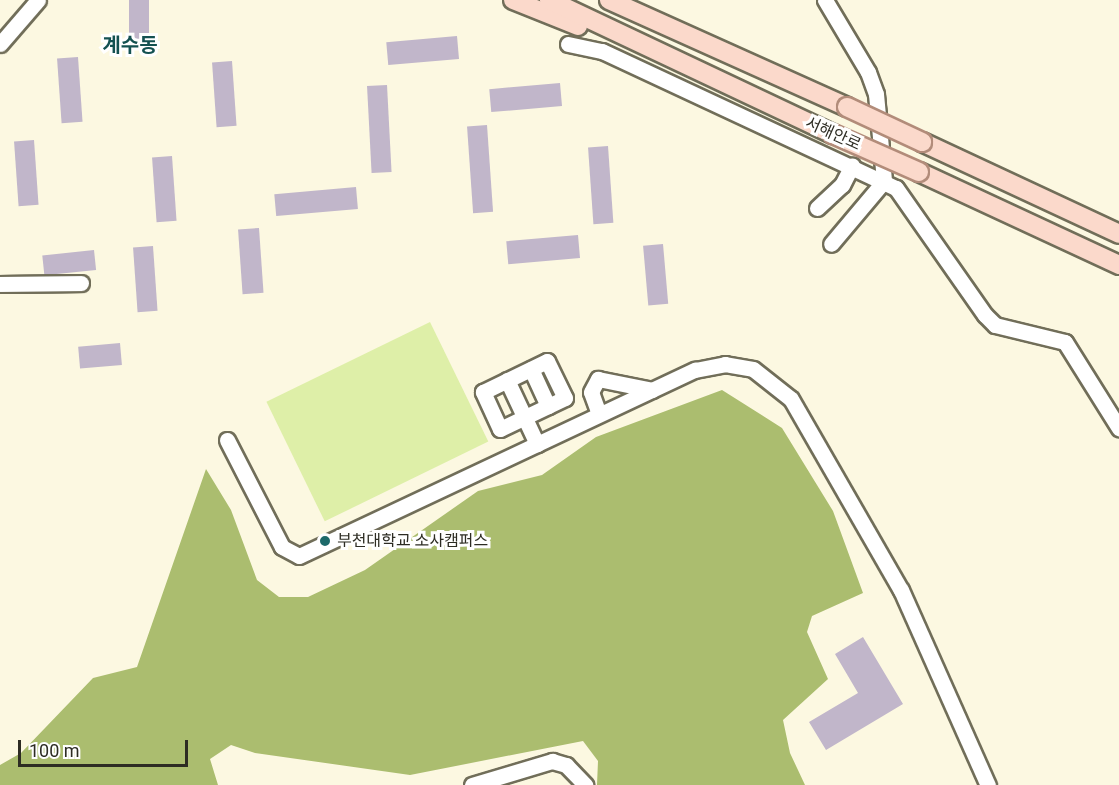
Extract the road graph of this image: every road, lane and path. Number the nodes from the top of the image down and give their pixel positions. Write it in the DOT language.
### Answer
graph roads {
  1 [pos="513,0"];
  2 [pos="549,0"];
  3 [pos="609,0"];
  4 [pos="628,0"];
  5 [pos="825,0"];
  6 [pos="30,3"];
  7 [pos="702,42"];
  8 [pos="0,44"];
  9 [pos="568,44"];
  10 [pos="691,67"];
  11 [pos="852,165"];
  12 [pos="884,181"];
  13 [pos="817,208"];
  14 [pos="1119,234"];
  15 [pos="831,244"];
  16 [pos="1119,265"];
  17 [pos="81,283"];
  18 [pos="0,284"];
  19 [pos="507,380"];
  20 [pos="652,390"];
  21 [pos="599,414"];
  22 [pos="524,417"];
  23 [pos="1119,428"];
  24 [pos="227,440"];
  25 [pos="537,444"];
  26 [pos="472,785"];
  27 [pos="585,785"];
  28 [pos="988,785"];
  1 -- 10 [label="main road"];
  2 -- 10 [label="main road, 서해안로"];
  3 -- 7 [label="main road, 서해안로"];
  4 -- 7 [label="main road"];
  5 -- 12 [label="street"];
  6 -- 8 [label="street"];
  7 -- 14 [label="main road, 서해안로, bridge"];
  9 -- 11 [label="street"];
  10 -- 16 [label="main road, 서해안로, bridge"];
  11 -- 12 [label="street"];
  11 -- 13 [label="street"];
  12 -- 15 [label="street"];
  12 -- 23 [label="street"];
  17 -- 18 [label="street"];
  19 -- 22 [label="street"];
  19 -- 22 [label="street"];
  19 -- 22 [label="street"];
  20 -- 21 [label="street"];
  20 -- 21 [label="street"];
  20 -- 28 [label="street"];
  21 -- 25 [label="street"];
  22 -- 25 [label="street"];
  24 -- 25 [label="street"];
  26 -- 27 [label="street"];
}
